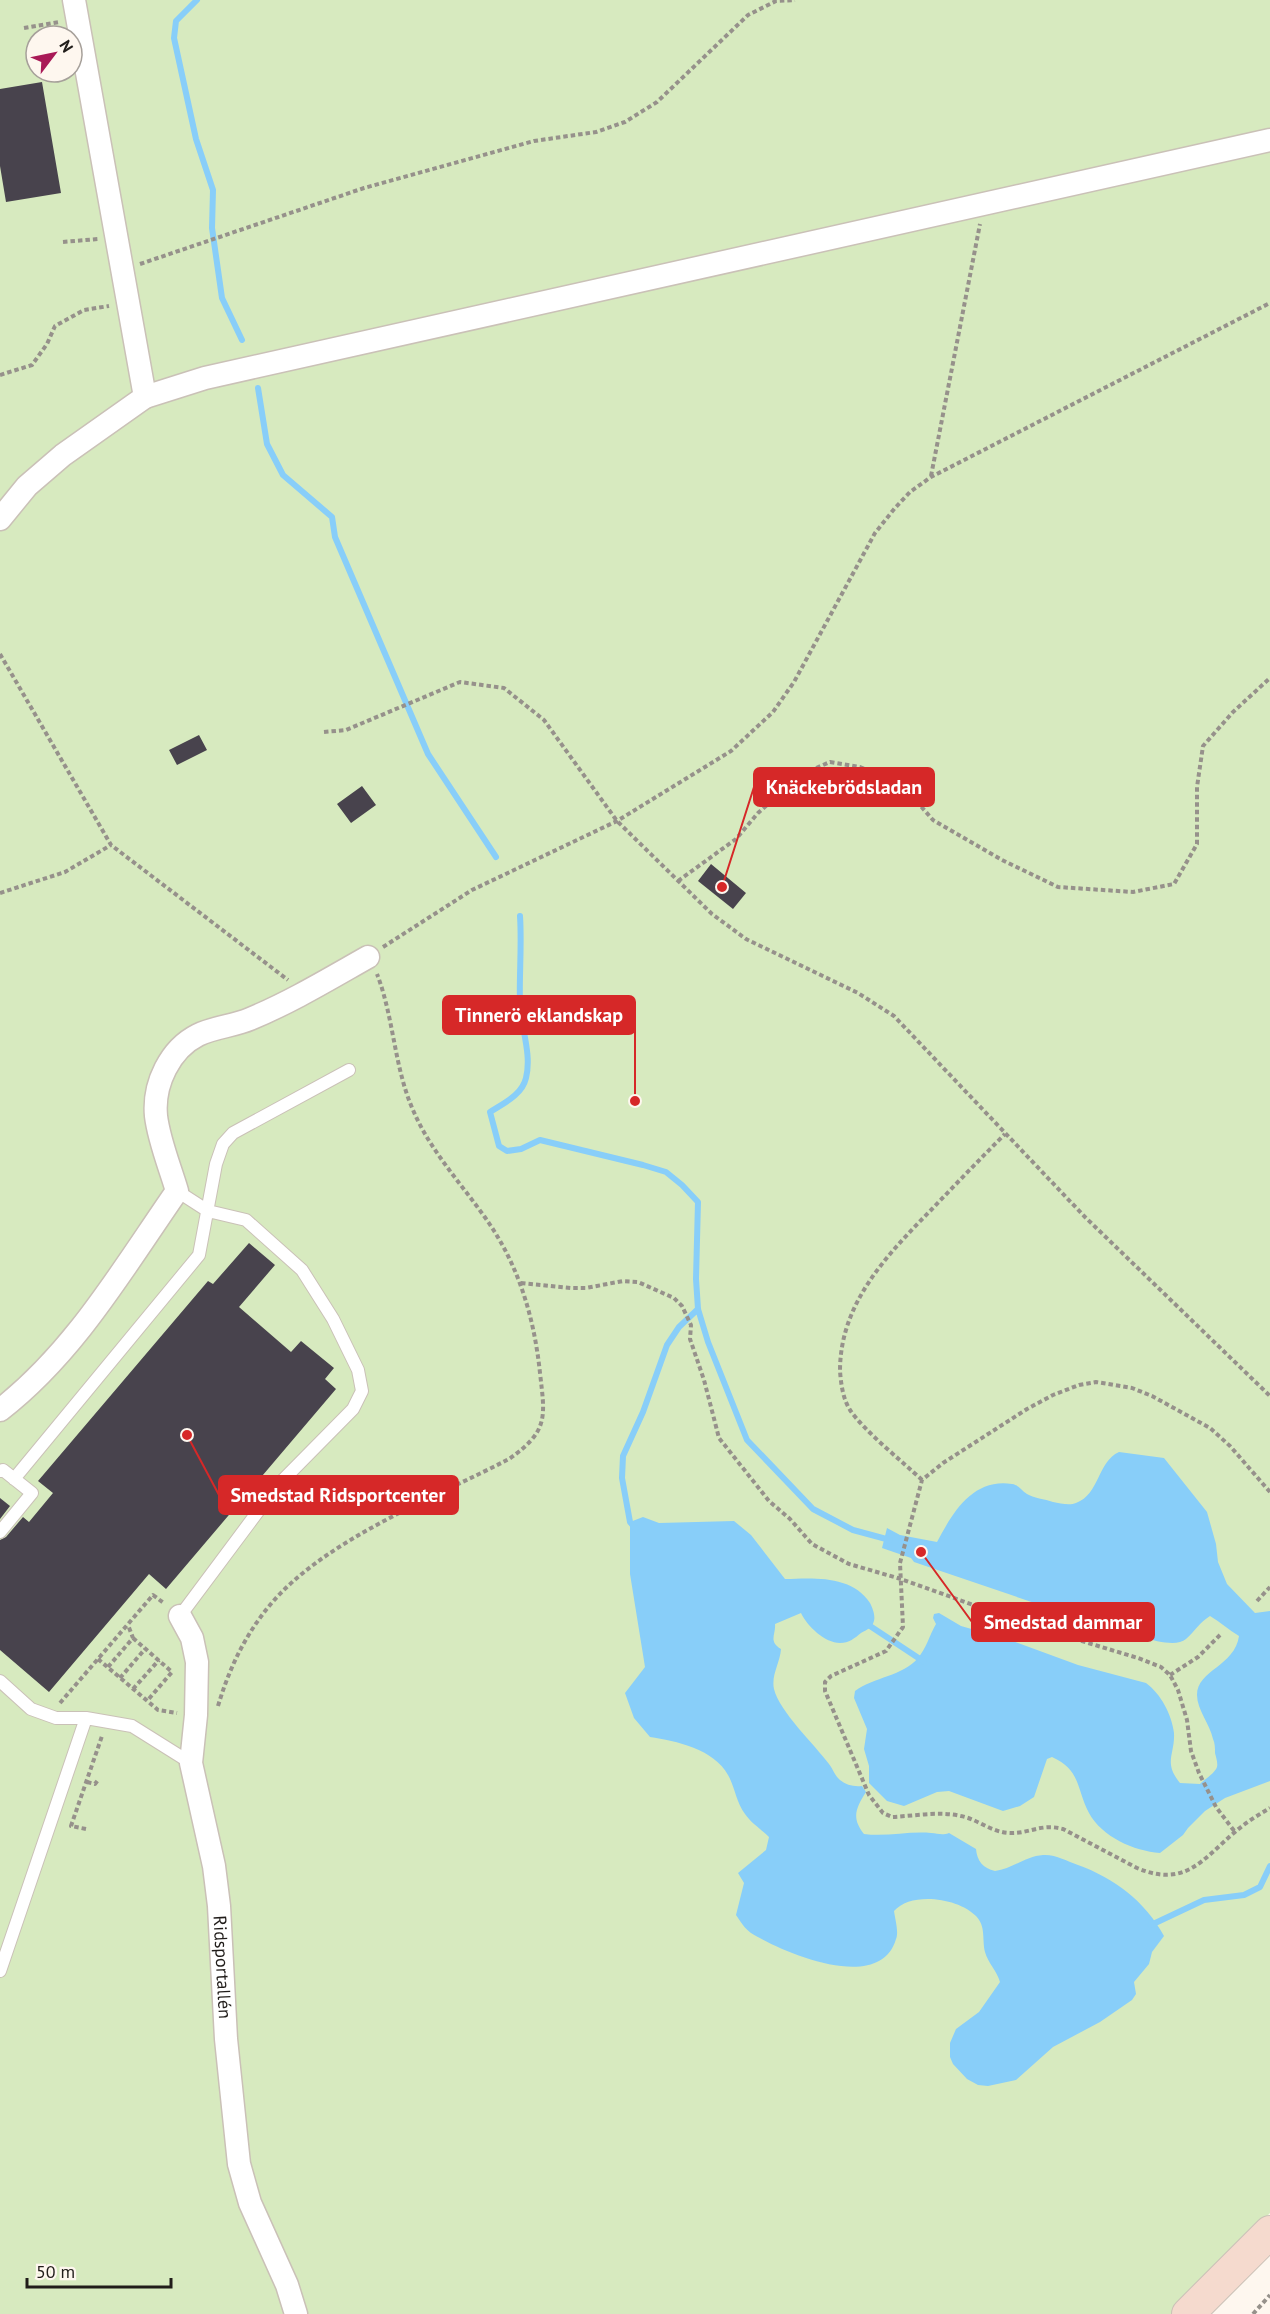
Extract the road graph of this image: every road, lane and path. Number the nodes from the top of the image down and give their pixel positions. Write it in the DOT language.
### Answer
graph roads {
  1 [pos="795,0"];
  2 [pos="76,9"];
  3 [pos="35,24"];
  4 [pos="1270,140"];
  5 [pos="984,204"];
  6 [pos="117,237"];
  7 [pos="63,242"];
  8 [pos="122,268"];
  9 [pos="128,302"];
  10 [pos="1270,303"];
  11 [pos="0,375"];
  12 [pos="145,397"];
  13 [pos="931,477"];
  14 [pos="0,519"];
  15 [pos="0,654"];
  16 [pos="1270,678"];
  17 [pos="324,732"];
  18 [pos="617,821"];
  19 [pos="111,845"];
  20 [pos="678,881"];
  21 [pos="0,893"];
  22 [pos="368,957"];
  23 [pos="304,993"];
  24 [pos="349,1070"];
  25 [pos="1005,1134"];
  26 [pos="177,1191"];
  27 [pos="208,1211"];
  28 [pos="520,1283"];
  29 [pos="1270,1396"];
  30 [pos="0,1410"];
  31 [pos="0,1471"];
  32 [pos="14,1479"];
  33 [pos="922,1480"];
  34 [pos="1270,1492"];
  35 [pos="0,1532"];
  36 [pos="901,1579"];
  37 [pos="1270,1587"];
  38 [pos="1257,1601"];
  39 [pos="180,1616"];
  40 [pos="128,1625"];
  41 [pos="1220,1635"];
  42 [pos="133,1638"];
  43 [pos="145,1649"];
  44 [pos="98,1659"];
  45 [pos="159,1660"];
  46 [pos="108,1667"];
  47 [pos="1170,1675"];
  48 [pos="120,1678"];
  49 [pos="0,1682"];
  50 [pos="133,1689"];
  51 [pos="147,1701"];
  52 [pos="50,1715"];
  53 [pos="196,1715"];
  54 [pos="86,1718"];
  55 [pos="107,1721"];
  56 [pos="191,1763"];
  57 [pos="98,1780"];
  58 [pos="87,1782"];
  59 [pos="1270,1808"];
  60 [pos="86,1829"];
  61 [pos="1235,1832"];
  62 [pos="0,1971"];
  63 [pos="1270,2232"];
  64 [pos="1270,2240"];
  65 [pos="1270,2295"];
  66 [pos="296,2314"];
  67 [pos="1188,2314"];
  68 [pos="1207,2314"];
  69 [pos="1253,2314"];
  1 -- 8 [label="path"];
  2 -- 3 [label="path"];
  2 -- 6 [label="street"];
  4 -- 5 [label="street"];
  5 -- 12 [label="street"];
  5 -- 13 [label="path"];
  6 -- 7 [label="path"];
  6 -- 8 [label="street"];
  8 -- 9 [label="street"];
  9 -- 11 [label="path"];
  9 -- 12 [label="street"];
  10 -- 13 [label="path"];
  12 -- 14 [label="street"];
  13 -- 18 [label="path"];
  15 -- 19 [label="path"];
  16 -- 20 [label="path"];
  17 -- 18 [label="path"];
  18 -- 20 [label="path"];
  18 -- 22 [label="path"];
  19 -- 21 [label="path"];
  19 -- 23 [label="path"];
  20 -- 25 [label="path"];
  22 -- 23 [label="street"];
  22 -- 28 [label="path"];
  23 -- 26 [label="street"];
  24 -- 27 [label="lane"];
  25 -- 29 [label="path"];
  25 -- 33 [label="path"];
  26 -- 27 [label="lane"];
  26 -- 30 [label="street"];
  27 -- 32 [label="lane"];
  27 -- 39 [label="lane"];
  28 -- 36 [label="path"];
  28 -- 53 [label="path"];
  31 -- 32 [label="lane"];
  32 -- 35 [label="lane"];
  33 -- 34 [label="path"];
  33 -- 36 [label="path"];
  36 -- 47 [label="path"];
  36 -- 61 [label="path"];
  37 -- 38 [label="path"];
  39 -- 40 [label="path"];
  39 -- 53 [label="street, Ridsportallén"];
  40 -- 42 [label="path"];
  40 -- 44 [label="path"];
  41 -- 47 [label="path"];
  42 -- 43 [label="path"];
  42 -- 46 [label="path"];
  43 -- 45 [label="path"];
  43 -- 48 [label="path"];
  44 -- 46 [label="path"];
  44 -- 52 [label="path"];
  45 -- 50 [label="path"];
  45 -- 51 [label="path"];
  46 -- 48 [label="path"];
  47 -- 61 [label="path"];
  48 -- 50 [label="path"];
  49 -- 52 [label="lane"];
  50 -- 51 [label="path"];
  51 -- 53 [label="path"];
  52 -- 54 [label="lane"];
  53 -- 56 [label="street, Ridsportallén"];
  54 -- 55 [label="lane"];
  54 -- 62 [label="lane"];
  55 -- 56 [label="lane"];
  55 -- 58 [label="path"];
  56 -- 66 [label="street, Ridsportallén"];
  57 -- 58 [label="path"];
  58 -- 60 [label="path"];
  59 -- 61 [label="path"];
  63 -- 67 [label="main road"];
  64 -- 68 [label="main road"];
  65 -- 69 [label="path"];
}
